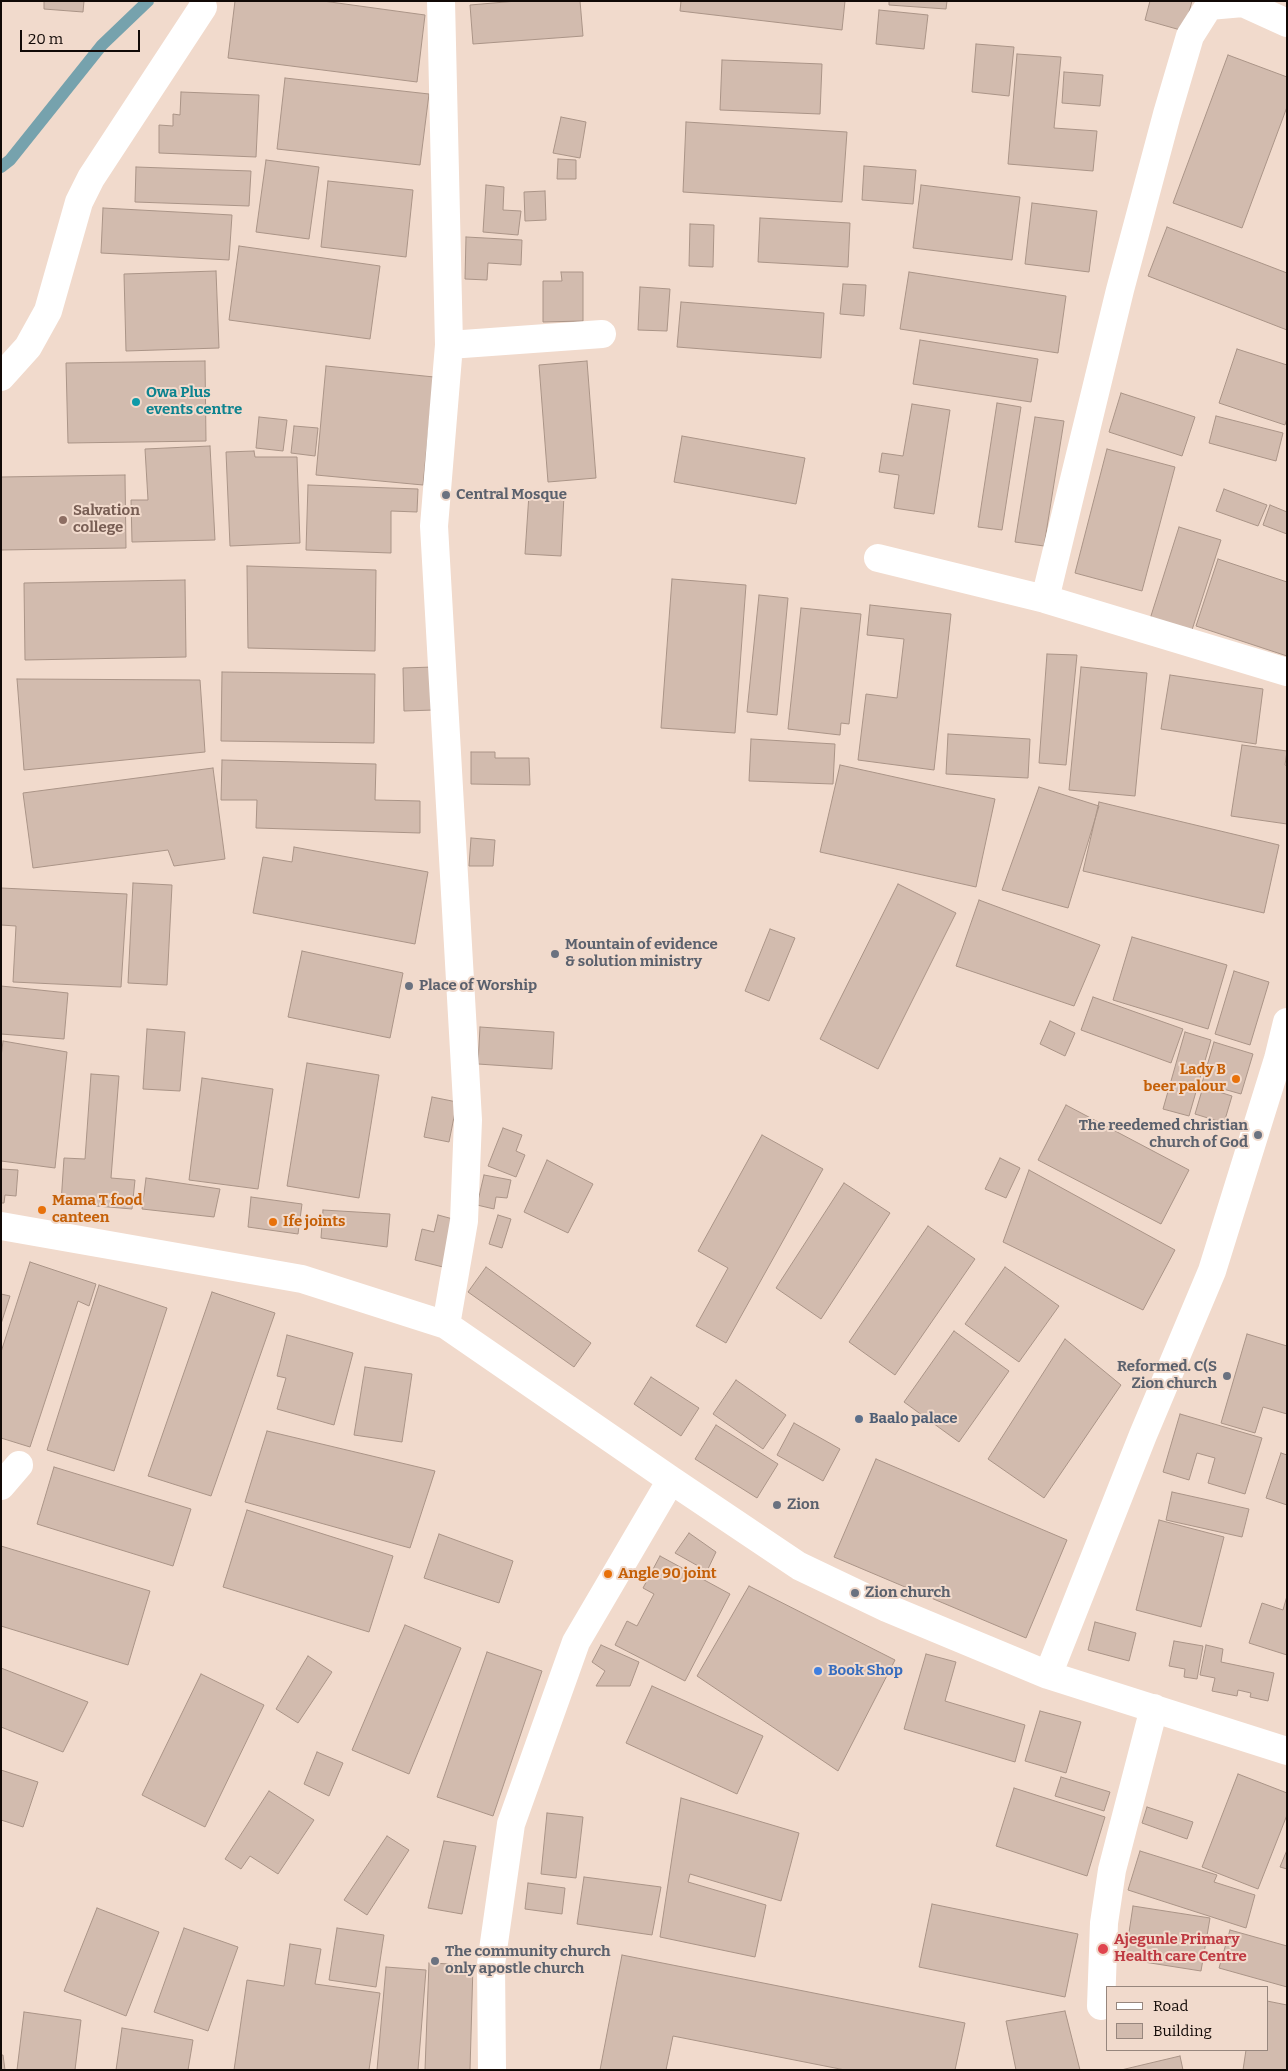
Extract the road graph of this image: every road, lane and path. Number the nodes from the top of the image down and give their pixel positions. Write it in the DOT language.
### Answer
graph roads {
  1 [pos="441,1"];
  2 [pos="203,7"];
  3 [pos="1287,23"];
  4 [pos="602,334"];
  5 [pos="449,345"];
  6 [pos="1,377"];
  7 [pos="878,558"];
  8 [pos="1044,599"];
  9 [pos="1287,672"];
  10 [pos="1287,1022"];
  11 [pos="1,1226"];
  12 [pos="446,1325"];
  13 [pos="19,1465"];
  14 [pos="671,1480"];
  15 [pos="1,1486"];
  16 [pos="1048,1675"];
  17 [pos="1154,1708"];
  18 [pos="1287,1750"];
  19 [pos="1101,2006"];
  20 [pos="492,2070"];
  1 -- 5 [label="street"];
  2 -- 6 [label="street"];
  3 -- 8 [label="street"];
  4 -- 5 [label="street"];
  5 -- 12 [label="street"];
  7 -- 8 [label="street"];
  8 -- 9 [label="street"];
  10 -- 16 [label="street"];
  11 -- 12 [label="street"];
  12 -- 14 [label="street"];
  13 -- 15 [label="street"];
  14 -- 16 [label="street"];
  14 -- 20 [label="street"];
  16 -- 17 [label="street"];
  17 -- 18 [label="street"];
  17 -- 19 [label="street"];
}
